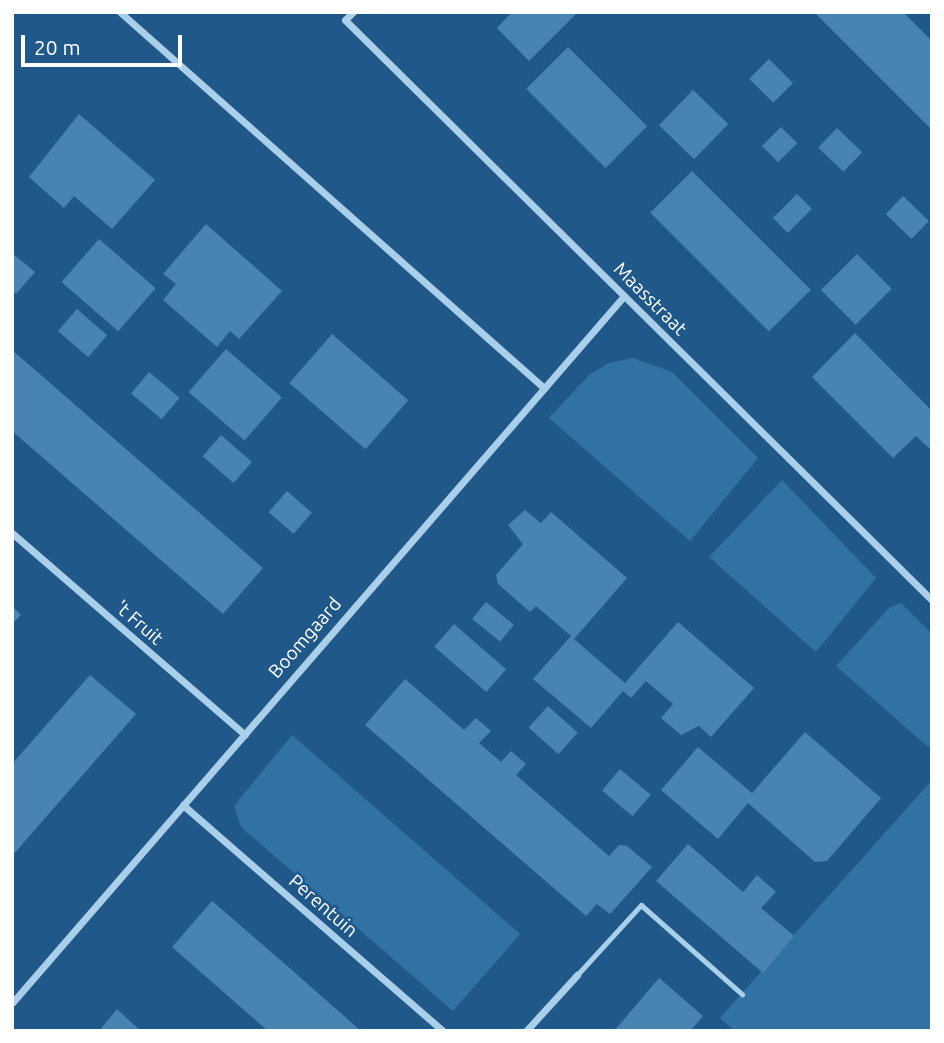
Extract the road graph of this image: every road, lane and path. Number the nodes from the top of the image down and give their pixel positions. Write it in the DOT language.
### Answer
graph roads {
  1 [pos="120,12"];
  2 [pos="353,12"];
  3 [pos="624,296"];
  4 [pos="544,388"];
  5 [pos="12,533"];
  6 [pos="932,600"];
  7 [pos="244,735"];
  8 [pos="183,805"];
  9 [pos="578,975"];
  10 [pos="742,994"];
  11 [pos="12,1003"];
  12 [pos="443,1031"];
  13 [pos="526,1031"];
  1 -- 4 [label="street"];
  2 -- 3 [label="street, Maasstraat"];
  3 -- 4 [label="street, Boomgaard"];
  3 -- 6 [label="street, Maasstraat"];
  4 -- 7 [label="street, Boomgaard"];
  5 -- 7 [label="street, 't Fruit"];
  7 -- 8 [label="street, Boomgaard"];
  8 -- 11 [label="street, Boomgaard"];
  8 -- 12 [label="street, Perentuin"];
  9 -- 10 [label="lane"];
  9 -- 13 [label="street"];
}
